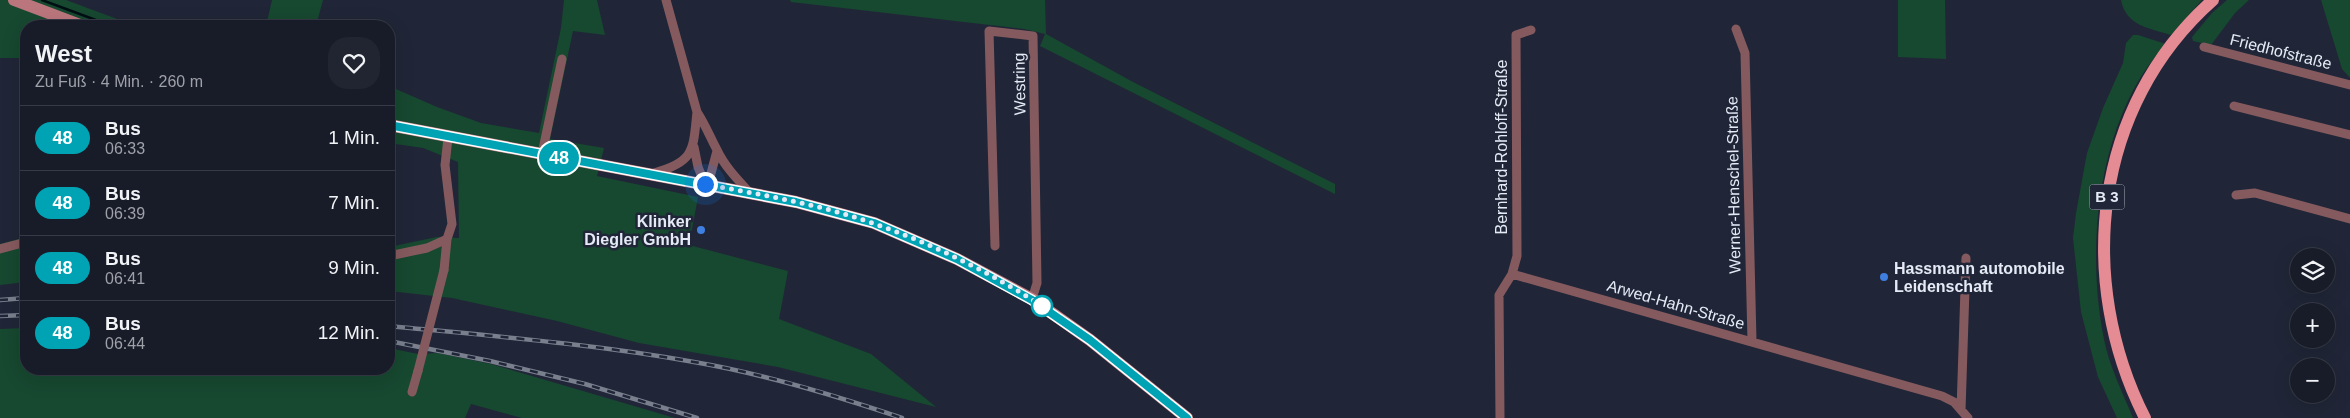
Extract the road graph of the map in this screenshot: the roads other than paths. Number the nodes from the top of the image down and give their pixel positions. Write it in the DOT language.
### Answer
graph roads {
  1 [pos="14,0"];
  2 [pos="666,0"];
  3 [pos="2213,0"];
  4 [pos="67,20"];
  5 [pos="1736,29"];
  6 [pos="1531,30"];
  7 [pos="2204,47"];
  8 [pos="562,58"];
  9 [pos="2350,85"];
  10 [pos="2234,106"];
  11 [pos="697,112"];
  12 [pos="395,126"];
  13 [pos="2350,135"];
  14 [pos="448,138"];
  15 [pos="694,147"];
  16 [pos="717,151"];
  17 [pos="542,154"];
  18 [pos="650,174"];
  19 [pos="705,184"];
  20 [pos="750,193"];
  21 [pos="2236,195"];
  22 [pos="2350,219"];
  23 [pos="447,239"];
  24 [pos="20,244"];
  25 [pos="996,246"];
  26 [pos="0,249"];
  27 [pos="395,255"];
  28 [pos="1966,258"];
  29 [pos="1512,274"];
  30 [pos="1032,300"];
  31 [pos="1752,341"];
  32 [pos="412,392"];
  33 [pos="1962,410"];
  34 [pos="1187,418"];
  35 [pos="1500,418"];
  36 [pos="1968,418"];
  37 [pos="2145,418"];
  1 -- 4 [label="main road"];
  2 -- 11 [label="street"];
  3 -- 37 [label="main road, B 3"];
  5 -- 31 [label="street, Werner-Henschel-Straße"];
  6 -- 29 [label="street, Bernhard-Rohloff-Straße"];
  7 -- 9 [label="street, Friedhofstraße"];
  8 -- 17 [label="street"];
  10 -- 13 [label="street"];
  11 -- 15 [label="street"];
  11 -- 16 [label="street"];
  12 -- 14 [label="main road"];
  14 -- 17 [label="main road"];
  14 -- 23 [label="street"];
  15 -- 18 [label="street"];
  15 -- 19 [label="street"];
  16 -- 19 [label="street"];
  16 -- 20 [label="street"];
  17 -- 18 [label="main road"];
  18 -- 19 [label="main road"];
  19 -- 20 [label="main road"];
  20 -- 30 [label="main road"];
  21 -- 22 [label="street"];
  23 -- 27 [label="street"];
  23 -- 32 [label="street, bridge"];
  24 -- 26 [label="street"];
  25 -- 30 [label="street, Westring"];
  28 -- 33 [label="street"];
  29 -- 31 [label="street, Arwed-Hahn-Straße"];
  29 -- 35 [label="street"];
  30 -- 34 [label="main road"];
  31 -- 33 [label="street, Arwed-Hahn-Straße"];
  33 -- 36 [label="street, Arwed-Hahn-Straße"];
}
